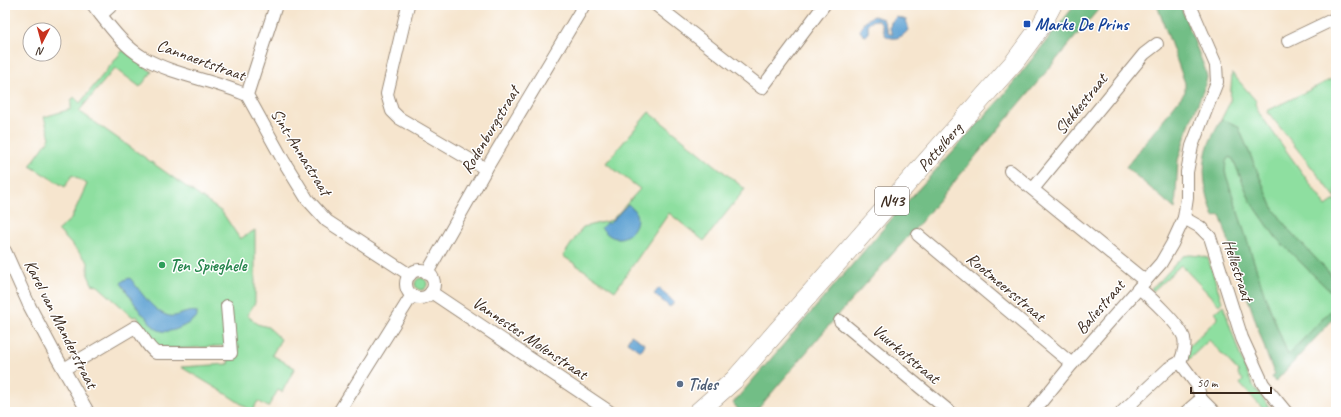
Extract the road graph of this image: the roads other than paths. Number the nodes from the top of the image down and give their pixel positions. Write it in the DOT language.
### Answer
graph roads {
  1 [pos="93,5"];
  2 [pos="112,5"];
  3 [pos="276,5"];
  4 [pos="408,5"];
  5 [pos="584,5"];
  6 [pos="656,5"];
  7 [pos="824,5"];
  8 [pos="1059,5"];
  9 [pos="1190,5"];
  10 [pos="1049,12"];
  11 [pos="101,15"];
  12 [pos="1336,18"];
  13 [pos="1288,41"];
  14 [pos="1157,44"];
  15 [pos="247,95"];
  16 [pos="486,169"];
  17 [pos="1010,171"];
  18 [pos="1033,189"];
  19 [pos="1184,218"];
  20 [pos="918,235"];
  21 [pos="5,251"];
  22 [pos="427,273"];
  23 [pos="410,275"];
  24 [pos="1142,285"];
  25 [pos="431,292"];
  26 [pos="412,295"];
  27 [pos="227,306"];
  28 [pos="840,321"];
  29 [pos="1180,362"];
  30 [pos="1072,364"];
  31 [pos="64,370"];
  32 [pos="734,380"];
  33 [pos="1201,399"];
  34 [pos="88,412"];
  35 [pos="339,412"];
  36 [pos="610,412"];
  37 [pos="698,412"];
  38 [pos="712,412"];
  39 [pos="950,412"];
  40 [pos="1033,412"];
  41 [pos="1122,412"];
  42 [pos="1186,412"];
  43 [pos="1214,412"];
  44 [pos="1286,412"];
  1 -- 11 [label="street, Cannaertstraat"];
  2 -- 11 [label="street"];
  3 -- 15 [label="street"];
  4 -- 16 [label="street"];
  5 -- 16 [label="street, Rodenburgstraat"];
  6 -- 7 [label="street"];
  8 -- 10 [label="main road, Pottelberg / N43"];
  9 -- 19 [label="street"];
  10 -- 32 [label="main road, Pottelberg / N43"];
  11 -- 15 [label="street, Cannaertstraat"];
  12 -- 13 [label="street"];
  14 -- 18 [label="street, Slekkestraat"];
  15 -- 23 [label="street, Sint-Annastraat"];
  16 -- 22 [label="street, Rodenburgstraat"];
  17 -- 18 [label="street"];
  18 -- 24 [label="street"];
  19 -- 24 [label="street, Baliestraat"];
  19 -- 44 [label="street, Hellestraat"];
  20 -- 30 [label="street, Rootmeersstraat"];
  21 -- 31 [label="street, Karel van Manderstraat"];
  22 -- 23 [label="street"];
  22 -- 25 [label="street"];
  23 -- 26 [label="street"];
  24 -- 29 [label="street"];
  24 -- 30 [label="street, Baliestraat"];
  25 -- 26 [label="street"];
  25 -- 36 [label="street, Vannestes Molenstraat"];
  26 -- 35 [label="street"];
  27 -- 31 [label="street"];
  28 -- 39 [label="street, Vuurkotstraat"];
  29 -- 33 [label="street"];
  29 -- 41 [label="street"];
  30 -- 40 [label="street, Baliestraat"];
  31 -- 34 [label="street, Karel van Manderstraat"];
  32 -- 37 [label="main road, Pottelberg / N43"];
  32 -- 38 [label="main road, Pottelberg / N43"];
  33 -- 42 [label="street"];
  33 -- 43 [label="street"];
}
